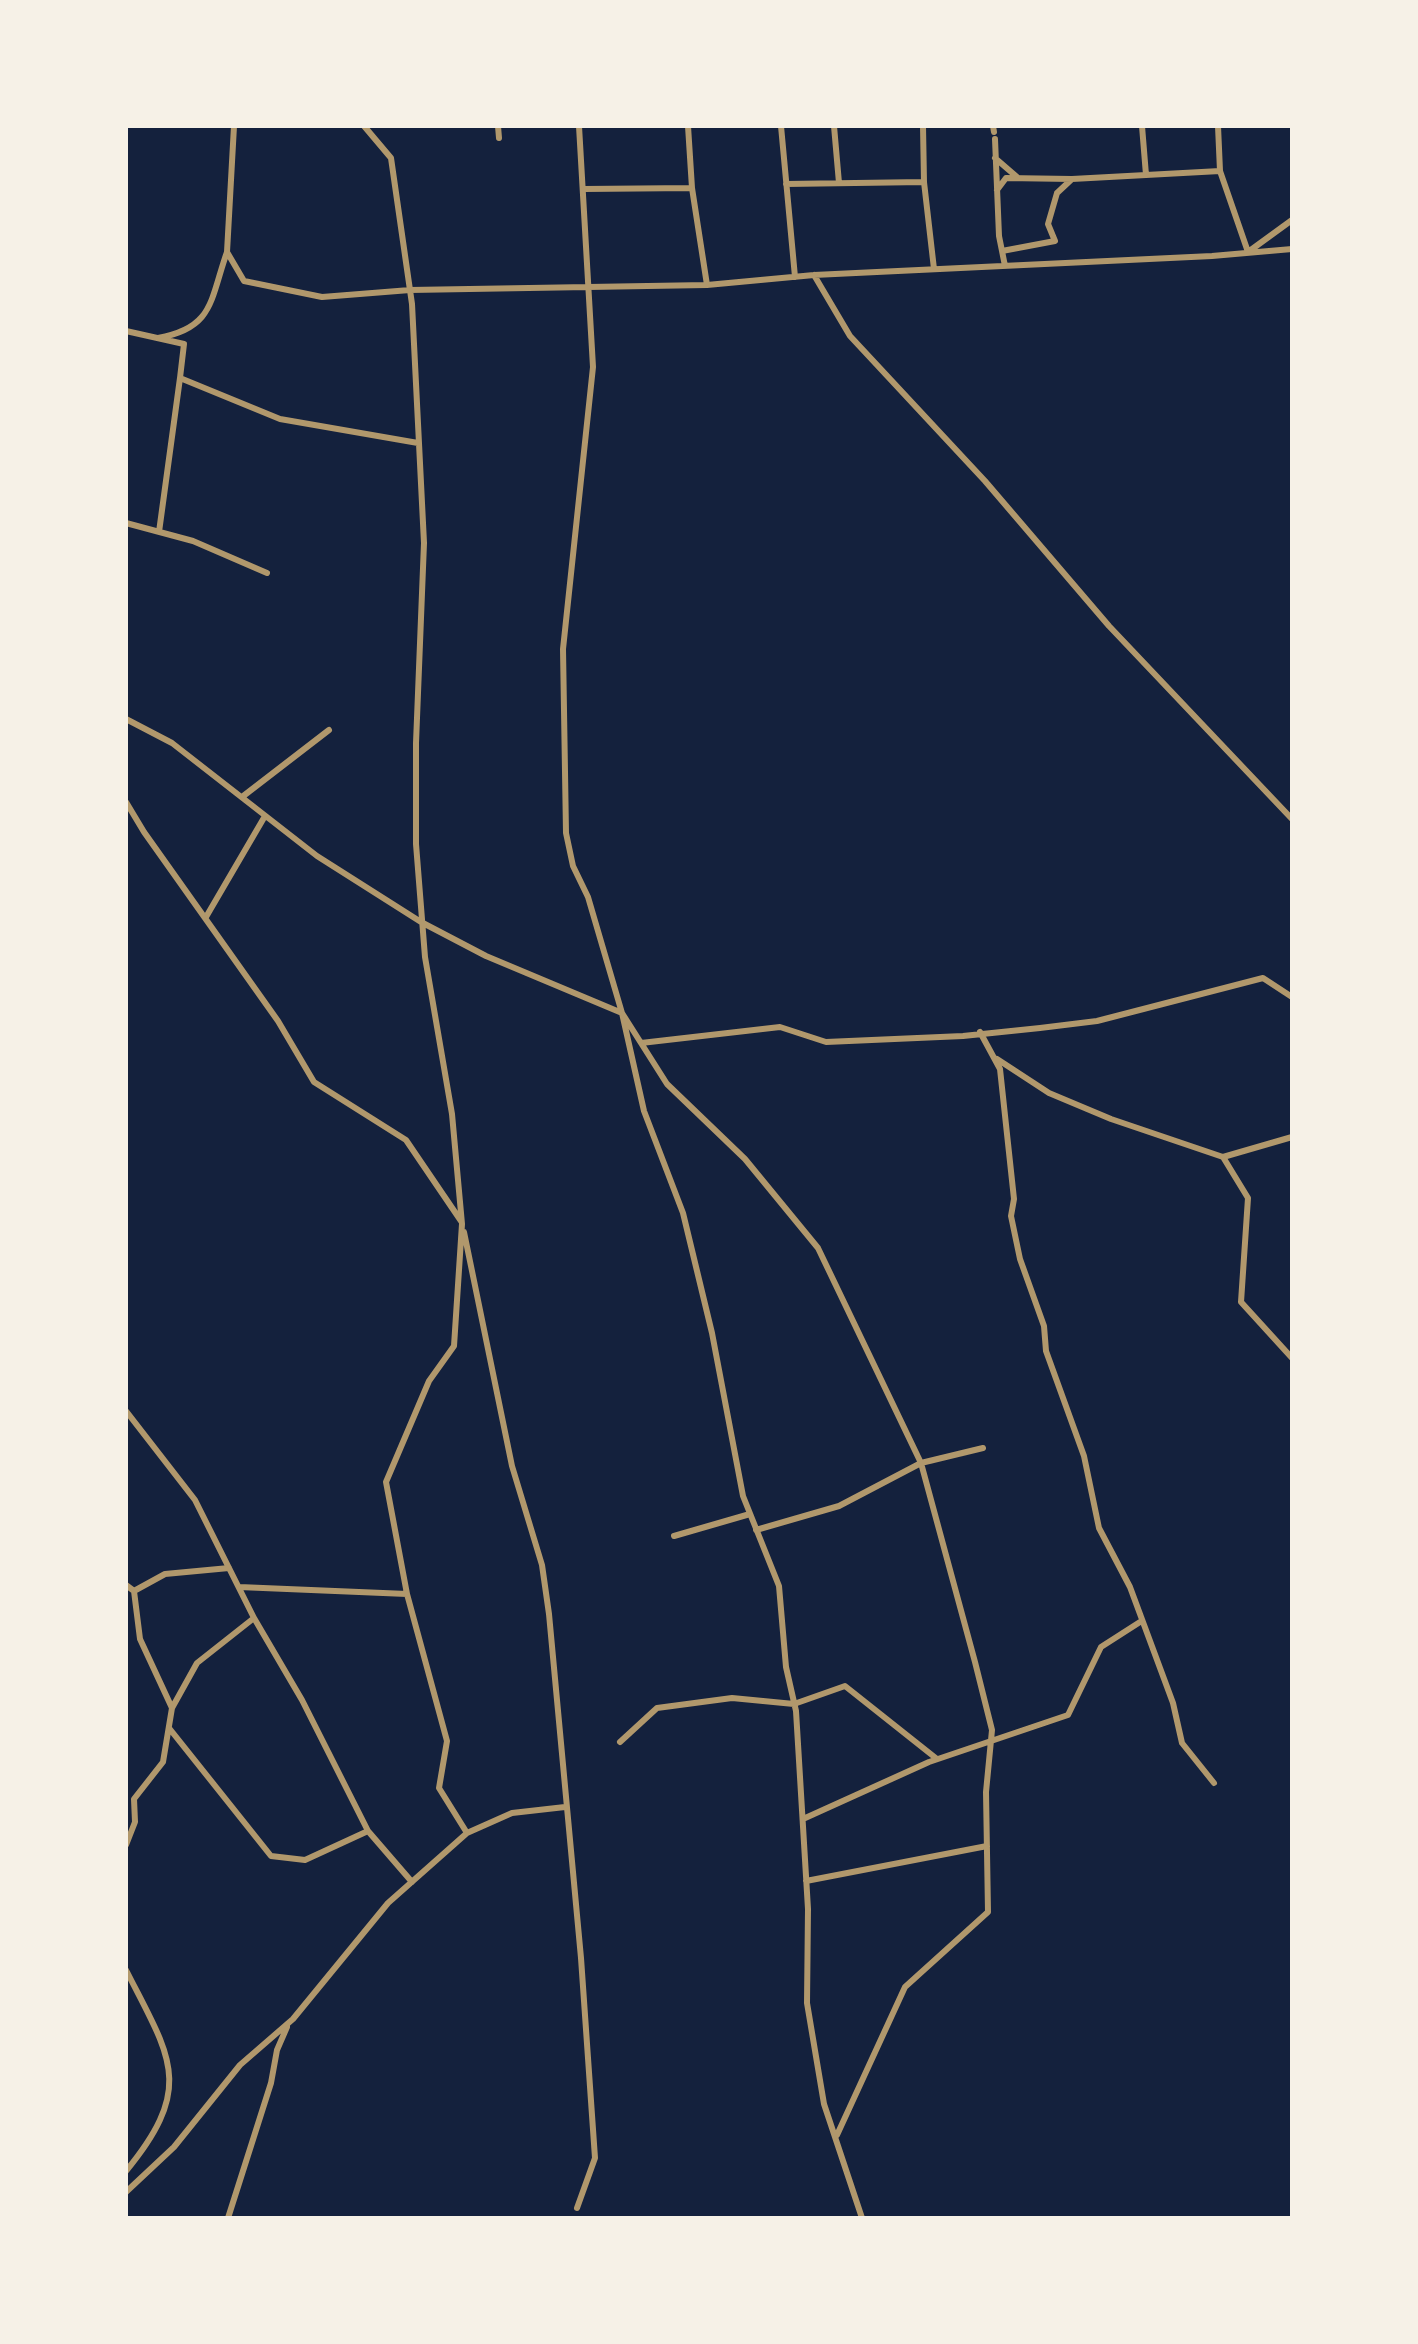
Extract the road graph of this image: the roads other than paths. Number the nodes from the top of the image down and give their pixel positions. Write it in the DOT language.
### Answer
graph roads {
  1 [pos="234,126"];
  2 [pos="364,126"];
  3 [pos="498,126"];
  4 [pos="579,126"];
  5 [pos="688,126"];
  6 [pos="781,126"];
  7 [pos="834,126"];
  8 [pos="923,126"];
  9 [pos="1142,126"];
  10 [pos="1218,126"];
  11 [pos="994,132"];
  12 [pos="499,138"];
  13 [pos="995,158"];
  14 [pos="1220,171"];
  15 [pos="1146,175"];
  16 [pos="1018,178"];
  17 [pos="1072,179"];
  18 [pos="924,182"];
  19 [pos="839,183"];
  20 [pos="786,184"];
  21 [pos="692,188"];
  22 [pos="584,189"];
  23 [pos="997,190"];
  24 [pos="1292,220"];
  25 [pos="1292,249"];
  26 [pos="1002,251"];
  27 [pos="227,252"];
  28 [pos="1248,252"];
  29 [pos="1005,266"];
  30 [pos="934,269"];
  31 [pos="814,275"];
  32 [pos="795,277"];
  33 [pos="589,285"];
  34 [pos="707,285"];
  35 [pos="410,290"];
  36 [pos="126,331"];
  37 [pos="158,338"];
  38 [pos="180,378"];
  39 [pos="418,443"];
  40 [pos="126,523"];
  41 [pos="159,532"];
  42 [pos="267,573"];
  43 [pos="126,719"];
  44 [pos="329,730"];
  45 [pos="242,797"];
  46 [pos="126,802"];
  47 [pos="265,816"];
  48 [pos="1292,819"];
  49 [pos="206,917"];
  50 [pos="421,922"];
  51 [pos="1292,997"];
  52 [pos="622,1013"];
  53 [pos="980,1032"];
  54 [pos="641,1043"];
  55 [pos="629,1044"];
  56 [pos="996,1059"];
  57 [pos="1292,1137"];
  58 [pos="1223,1157"];
  59 [pos="462,1224"];
  60 [pos="1292,1358"];
  61 [pos="126,1411"];
  62 [pos="983,1448"];
  63 [pos="921,1463"];
  64 [pos="750,1514"];
  65 [pos="756,1530"];
  66 [pos="674,1536"];
  67 [pos="229,1568"];
  68 [pos="126,1585"];
  69 [pos="239,1587"];
  70 [pos="134,1591"];
  71 [pos="407,1594"];
  72 [pos="254,1618"];
  73 [pos="1140,1622"];
  74 [pos="794,1704"];
  75 [pos="172,1708"];
  76 [pos="169,1728"];
  77 [pos="991,1739"];
  78 [pos="620,1742"];
  79 [pos="937,1759"];
  80 [pos="1214,1783"];
  81 [pos="565,1807"];
  82 [pos="803,1819"];
  83 [pos="368,1831"];
  84 [pos="467,1833"];
  85 [pos="126,1845"];
  86 [pos="987,1846"];
  87 [pos="806,1881"];
  88 [pos="412,1882"];
  89 [pos="126,1970"];
  90 [pos="293,2019"];
  91 [pos="837,2135"];
  92 [pos="126,2171"];
  93 [pos="126,2192"];
  94 [pos="577,2208"];
  95 [pos="228,2218"];
  96 [pos="862,2218"];
  1 -- 27 [label="street"];
  2 -- 35 [label="street"];
  3 -- 12 [label="street"];
  4 -- 22 [label="street"];
  5 -- 21 [label="street"];
  6 -- 20 [label="street"];
  7 -- 19 [label="street"];
  8 -- 18 [label="street"];
  9 -- 15 [label="street"];
  10 -- 14 [label="street"];
  11 -- 13 [label="street"];
  13 -- 16 [label="street"];
  13 -- 23 [label="street"];
  14 -- 15 [label="street"];
  14 -- 28 [label="street"];
  15 -- 17 [label="street"];
  16 -- 17 [label="street"];
  16 -- 23 [label="street"];
  17 -- 26 [label="street"];
  18 -- 19 [label="street"];
  18 -- 30 [label="street"];
  19 -- 20 [label="street"];
  20 -- 32 [label="street"];
  21 -- 22 [label="street"];
  21 -- 34 [label="street"];
  22 -- 33 [label="street"];
  23 -- 26 [label="street"];
  24 -- 28 [label="street"];
  25 -- 28 [label="street"];
  26 -- 29 [label="street"];
  27 -- 35 [label="street"];
  27 -- 37 [label="street"];
  28 -- 29 [label="street"];
  29 -- 30 [label="street"];
  30 -- 31 [label="street"];
  31 -- 32 [label="street"];
  31 -- 48 [label="street"];
  32 -- 34 [label="street"];
  33 -- 34 [label="street"];
  33 -- 35 [label="street"];
  33 -- 52 [label="street"];
  35 -- 39 [label="street"];
  36 -- 37 [label="street"];
  37 -- 38 [label="street"];
  38 -- 39 [label="street"];
  38 -- 41 [label="street"];
  39 -- 50 [label="street"];
  40 -- 41 [label="street"];
  41 -- 42 [label="street"];
  43 -- 45 [label="street"];
  44 -- 45 [label="street"];
  45 -- 47 [label="street"];
  46 -- 49 [label="street"];
  47 -- 49 [label="street"];
  47 -- 50 [label="street"];
  49 -- 59 [label="street"];
  50 -- 52 [label="street"];
  50 -- 59 [label="street"];
  51 -- 53 [label="street"];
  52 -- 54 [label="street"];
  52 -- 55 [label="street"];
  53 -- 54 [label="street"];
  53 -- 56 [label="street"];
  54 -- 55 [label="street"];
  54 -- 63 [label="street"];
  55 -- 64 [label="street"];
  56 -- 58 [label="street"];
  56 -- 73 [label="street"];
  57 -- 58 [label="street"];
  58 -- 60 [label="street"];
  59 -- 71 [label="street"];
  59 -- 81 [label="street"];
  61 -- 67 [label="street"];
  62 -- 63 [label="street"];
  63 -- 65 [label="street"];
  63 -- 77 [label="street"];
  64 -- 65 [label="street"];
  64 -- 66 [label="street"];
  65 -- 74 [label="street"];
  67 -- 69 [label="street"];
  67 -- 70 [label="street"];
  68 -- 70 [label="street"];
  69 -- 71 [label="street"];
  69 -- 72 [label="street"];
  70 -- 75 [label="street"];
  71 -- 84 [label="street"];
  72 -- 75 [label="street"];
  72 -- 83 [label="street"];
  73 -- 77 [label="street"];
  73 -- 80 [label="street"];
  74 -- 78 [label="street"];
  74 -- 79 [label="street"];
  74 -- 82 [label="street"];
  75 -- 76 [label="street"];
  76 -- 83 [label="street"];
  76 -- 85 [label="street"];
  77 -- 79 [label="street"];
  77 -- 86 [label="street"];
  79 -- 82 [label="street"];
  81 -- 84 [label="street"];
  81 -- 94 [label="street"];
  82 -- 87 [label="street"];
  83 -- 88 [label="street"];
  84 -- 88 [label="street"];
  86 -- 87 [label="street"];
  86 -- 91 [label="street"];
  87 -- 91 [label="street"];
  88 -- 90 [label="street"];
  89 -- 92 [label="street"];
  90 -- 93 [label="street"];
  90 -- 95 [label="street"];
  91 -- 96 [label="street"];
}
